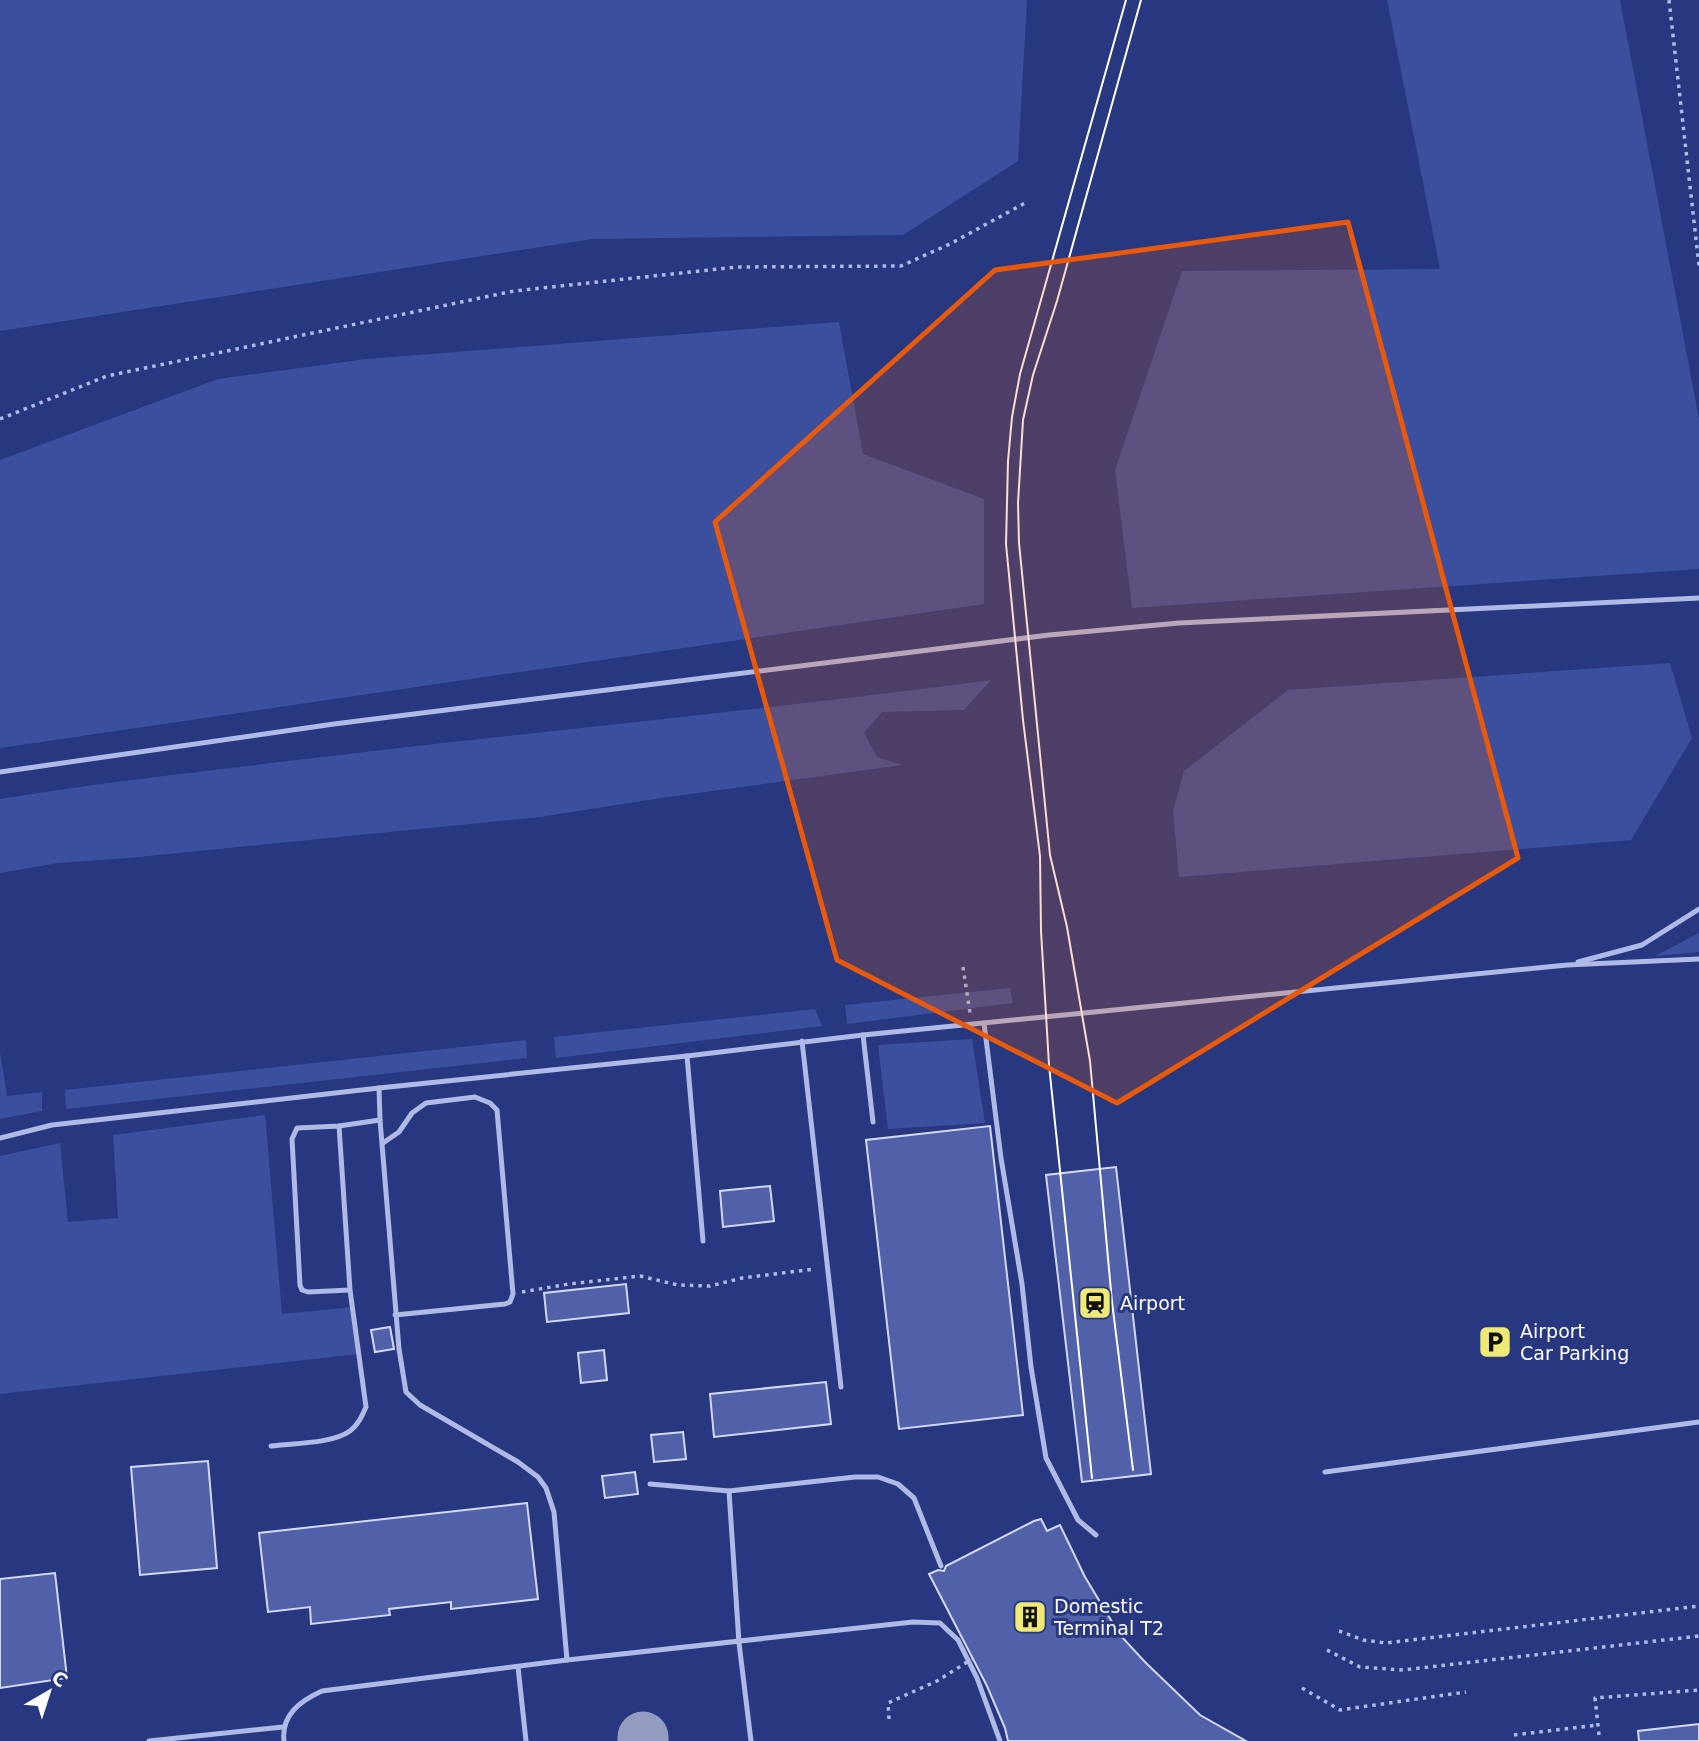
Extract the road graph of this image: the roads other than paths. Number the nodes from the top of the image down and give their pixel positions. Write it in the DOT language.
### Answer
graph roads {
  1 [pos="1699,598"];
  2 [pos="0,772"];
  3 [pos="1699,909"];
  4 [pos="1699,959"];
  5 [pos="1567,965"];
  6 [pos="984,1023"];
  7 [pos="863,1035"];
  8 [pos="802,1041"];
  9 [pos="687,1056"];
  10 [pos="379,1087"];
  11 [pos="380,1120"];
  12 [pos="873,1122"];
  13 [pos="339,1126"];
  14 [pos="0,1138"];
  15 [pos="383,1143"];
  16 [pos="703,1241"];
  17 [pos="350,1290"];
  18 [pos="395,1315"];
  19 [pos="841,1387"];
  20 [pos="1699,1422"];
  21 [pos="271,1446"];
  22 [pos="1325,1472"];
  23 [pos="650,1485"];
  24 [pos="729,1491"];
  25 [pos="1096,1535"];
  26 [pos="941,1566"];
  27 [pos="739,1643"];
  28 [pos="567,1660"];
  29 [pos="518,1667"];
  30 [pos="283,1727"];
  31 [pos="149,1741"];
  32 [pos="284,1741"];
  33 [pos="526,1741"];
  34 [pos="751,1741"];
  35 [pos="1000,1741"];
  1 -- 2 [label="lane"];
  3 -- 5 [label="lane"];
  4 -- 5 [label="lane"];
  5 -- 6 [label="lane"];
  6 -- 7 [label="lane"];
  6 -- 25 [label="lane"];
  7 -- 8 [label="lane"];
  7 -- 12 [label="lane"];
  8 -- 9 [label="lane"];
  8 -- 19 [label="lane"];
  9 -- 10 [label="lane"];
  9 -- 16 [label="lane"];
  10 -- 11 [label="lane"];
  10 -- 14 [label="lane"];
  11 -- 13 [label="lane"];
  11 -- 15 [label="lane"];
  13 -- 17 [label="lane"];
  13 -- 17 [label="lane"];
  15 -- 18 [label="lane"];
  15 -- 18 [label="lane"];
  17 -- 21 [label="lane"];
  18 -- 28 [label="lane"];
  20 -- 22 [label="lane"];
  23 -- 24 [label="lane"];
  24 -- 26 [label="lane"];
  24 -- 27 [label="lane"];
  27 -- 28 [label="lane"];
  27 -- 34 [label="lane"];
  27 -- 35 [label="lane"];
  28 -- 29 [label="lane"];
  29 -- 30 [label="lane"];
  29 -- 33 [label="lane"];
  30 -- 31 [label="lane"];
  30 -- 32 [label="lane"];
}
